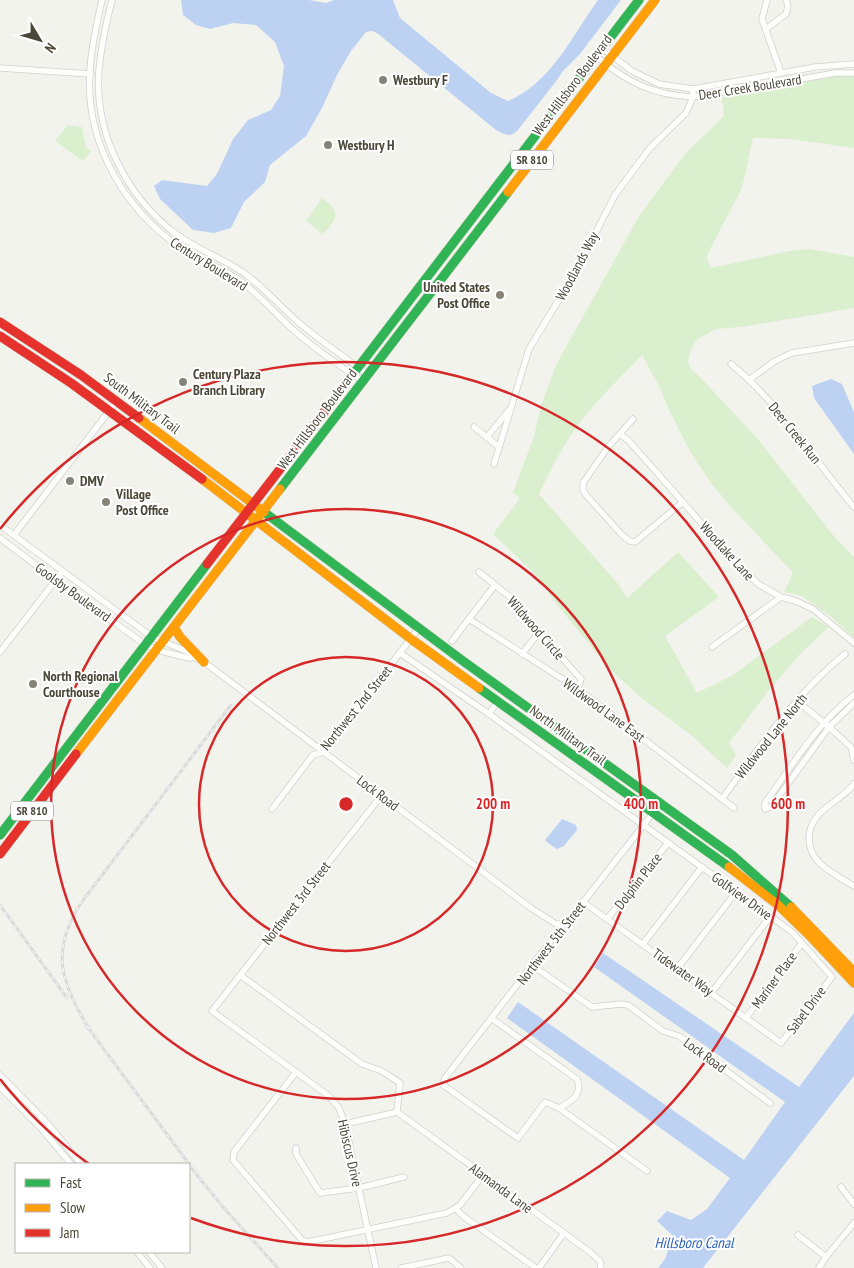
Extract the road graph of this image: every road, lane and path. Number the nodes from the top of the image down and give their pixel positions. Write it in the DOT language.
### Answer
graph roads {
  1 [pos="102,0"];
  2 [pos="112,0"];
  3 [pos="639,0"];
  4 [pos="655,0"];
  5 [pos="767,0"];
  6 [pos="786,0"];
  7 [pos="766,29"];
  8 [pos="599,52"];
  9 [pos="612,56"];
  10 [pos="605,64"];
  11 [pos="854,64"];
  12 [pos="0,68"];
  13 [pos="782,73"];
  14 [pos="854,73"];
  15 [pos="90,74"];
  16 [pos="99,74"];
  17 [pos="693,89"];
  18 [pos="693,97"];
  19 [pos="472,218"];
  20 [pos="460,233"];
  21 [pos="472,238"];
  22 [pos="463,250"];
  23 [pos="0,322"];
  24 [pos="0,336"];
  25 [pos="854,343"];
  26 [pos="731,364"];
  27 [pos="355,370"];
  28 [pos="365,378"];
  29 [pos="750,379"];
  30 [pos="116,402"];
  31 [pos="511,407"];
  32 [pos="109,411"];
  33 [pos="633,419"];
  34 [pos="474,427"];
  35 [pos="620,434"];
  36 [pos="487,438"];
  37 [pos="499,447"];
  38 [pos="494,464"];
  39 [pos="683,502"];
  40 [pos="253,504"];
  41 [pos="854,507"];
  42 [pos="263,511"];
  43 [pos="245,514"];
  44 [pos="255,522"];
  45 [pos="0,524"];
  46 [pos="14,535"];
  47 [pos="0,538"];
  48 [pos="62,572"];
  49 [pos="479,572"];
  50 [pos="55,580"];
  51 [pos="495,585"];
  52 [pos="781,597"];
  53 [pos="469,619"];
  54 [pos="174,627"];
  55 [pos="419,628"];
  56 [pos="539,632"];
  57 [pos="152,637"];
  58 [pos="411,639"];
  59 [pos="452,640"];
  60 [pos="854,642"];
  61 [pos="146,645"];
  62 [pos="160,646"];
  63 [pos="712,647"];
  64 [pos="0,652"];
  65 [pos="400,653"];
  66 [pos="522,654"];
  67 [pos="845,654"];
  68 [pos="204,662"];
  69 [pos="578,689"];
  70 [pos="854,695"];
  71 [pos="498,701"];
  72 [pos="797,701"];
  73 [pos="854,703"];
  74 [pos="489,714"];
  75 [pos="826,725"];
  76 [pos="84,727"];
  77 [pos="853,746"];
  78 [pos="82,747"];
  79 [pos="323,752"];
  80 [pos="854,760"];
  81 [pos="854,784"];
  82 [pos="381,796"];
  83 [pos="722,799"];
  84 [pos="661,803"];
  85 [pos="22,807"];
  86 [pos="734,808"];
  87 [pos="272,809"];
  88 [pos="653,812"];
  89 [pos="643,826"];
  90 [pos="18,830"];
  91 [pos="0,835"];
  92 [pos="668,842"];
  93 [pos="0,854"];
  94 [pos="702,867"];
  95 [pos="854,886"];
  96 [pos="736,892"];
  97 [pos="583,902"];
  98 [pos="770,917"];
  99 [pos="608,919"];
  100 [pos="564,924"];
  101 [pos="802,942"];
  102 [pos="642,944"];
  103 [pos="533,966"];
  104 [pos="677,969"];
  105 [pos="854,972"];
  106 [pos="240,975"];
  107 [pos="832,976"];
  108 [pos="854,983"];
  109 [pos="712,992"];
  110 [pos="212,1011"];
  111 [pos="491,1018"];
  112 [pos="746,1018"];
  113 [pos="781,1042"];
  114 [pos="296,1072"];
  115 [pos="0,1075"];
  116 [pos="0,1087"];
  117 [pos="770,1102"];
  118 [pos="559,1108"];
  119 [pos="397,1112"];
  120 [pos="345,1124"];
  121 [pos="296,1148"];
  122 [pos="70,1163"];
  123 [pos="80,1163"];
  124 [pos="647,1171"];
  125 [pos="482,1175"];
  126 [pos="404,1176"];
  127 [pos="841,1187"];
  128 [pos="358,1188"];
  129 [pos="854,1204"];
  130 [pos="456,1209"];
  131 [pos="854,1224"];
  132 [pos="367,1231"];
  133 [pos="564,1233"];
  134 [pos="798,1235"];
  135 [pos="138,1253"];
  136 [pos="150,1253"];
  137 [pos="826,1257"];
  138 [pos="601,1267"];
  139 [pos="150,1268"];
  140 [pos="162,1268"];
  141 [pos="376,1268"];
  142 [pos="401,1268"];
  143 [pos="461,1268"];
  144 [pos="538,1268"];
  145 [pos="819,1268"];
  1 -- 15 [label="street, Century Boulevard"];
  2 -- 16 [label="street, Century Boulevard"];
  3 -- 8 [label="main road, West Hillsboro Boulevard / SR 810"];
  4 -- 9 [label="main road, West Hillsboro Boulevard / SR 810"];
  5 -- 7 [label="street"];
  6 -- 7 [label="street"];
  7 -- 13 [label="street"];
  8 -- 9 [label="street, Deer Creek Boulevard"];
  8 -- 10 [label="street, Deer Creek Boulevard"];
  8 -- 19 [label="main road, West Hillsboro Boulevard / SR 810"];
  9 -- 10 [label="main road, West Hillsboro Boulevard / SR 810"];
  9 -- 17 [label="street, Deer Creek Boulevard"];
  10 -- 18 [label="street, Deer Creek Boulevard"];
  10 -- 21 [label="main road, West Hillsboro Boulevard / SR 810"];
  11 -- 13 [label="street, Deer Creek Boulevard"];
  12 -- 15 [label="street"];
  13 -- 17 [label="street, Deer Creek Boulevard"];
  14 -- 18 [label="street, Deer Creek Boulevard"];
  15 -- 16 [label="street"];
  15 -- 27 [label="street, Century Boulevard"];
  16 -- 27 [label="street, Century Boulevard"];
  17 -- 18 [label="street"];
  18 -- 31 [label="street, Woodlands Way"];
  19 -- 20 [label="main road, West Hillsboro Boulevard / SR 810"];
  19 -- 21 [label="main road"];
  20 -- 22 [label="main road"];
  20 -- 27 [label="main road, West Hillsboro Boulevard / SR 810"];
  21 -- 22 [label="main road, West Hillsboro Boulevard / SR 810"];
  22 -- 28 [label="main road, West Hillsboro Boulevard / SR 810"];
  23 -- 30 [label="main road, South Military Trail"];
  24 -- 32 [label="main road, South Military Trail"];
  25 -- 29 [label="street"];
  26 -- 29 [label="street, Deer Creek Run"];
  27 -- 28 [label="street, Century Boulevard"];
  27 -- 40 [label="main road, West Hillsboro Boulevard / SR 810"];
  28 -- 42 [label="main road, West Hillsboro Boulevard / SR 810"];
  29 -- 41 [label="street, Deer Creek Run"];
  30 -- 32 [label="street"];
  30 -- 40 [label="main road, South Military Trail"];
  31 -- 36 [label="street"];
  31 -- 37 [label="street, Woodlands Way"];
  32 -- 43 [label="main road, South Military Trail"];
  32 -- 46 [label="street"];
  33 -- 35 [label="street"];
  34 -- 36 [label="street"];
  35 -- 39 [label="street, Woodlake Lane"];
  35 -- 39 [label="street"];
  36 -- 37 [label="street"];
  37 -- 38 [label="street, Woodlands Way"];
  39 -- 52 [label="street, Woodlake Lane"];
  40 -- 42 [label="main road, South Military Trail"];
  40 -- 43 [label="main road, West Hillsboro Boulevard / SR 810"];
  42 -- 44 [label="main road, West Hillsboro Boulevard / SR 810"];
  42 -- 55 [label="main road, North Military Trail"];
  43 -- 44 [label="main road, South Military Trail"];
  43 -- 57 [label="main road, West Hillsboro Boulevard / SR 810"];
  44 -- 54 [label="main road, West Hillsboro Boulevard / SR 810"];
  44 -- 58 [label="main road, North Military Trail"];
  45 -- 46 [label="street, Goolsby Boulevard"];
  46 -- 48 [label="street, Goolsby Boulevard"];
  47 -- 50 [label="street, Goolsby Boulevard"];
  48 -- 50 [label="street"];
  48 -- 57 [label="street, Goolsby Boulevard"];
  49 -- 51 [label="street, Wildwood Circle"];
  50 -- 61 [label="street, Goolsby Boulevard"];
  50 -- 64 [label="street"];
  51 -- 53 [label="street"];
  51 -- 56 [label="street, Wildwood Circle"];
  52 -- 60 [label="street, Woodlake Lane"];
  52 -- 63 [label="street"];
  53 -- 59 [label="street"];
  53 -- 66 [label="street, Wildwood Lane East"];
  54 -- 62 [label="main road, West Hillsboro Boulevard / SR 810"];
  54 -- 68 [label="main road"];
  55 -- 58 [label="street, Northwest 2nd Street"];
  55 -- 84 [label="main road, North Military Trail"];
  56 -- 66 [label="street"];
  56 -- 69 [label="street, Wildwood Circle"];
  57 -- 61 [label="main road, West Hillsboro Boulevard / SR 810"];
  57 -- 62 [label="street"];
  58 -- 65 [label="street, Northwest 2nd Street"];
  58 -- 71 [label="main road, North Military Trail"];
  61 -- 62 [label="street, Goolsby Boulevard"];
  61 -- 76 [label="main road, West Hillsboro Boulevard / SR 810"];
  62 -- 68 [label="street, Lock Road"];
  62 -- 78 [label="main road, West Hillsboro Boulevard / SR 810"];
  65 -- 74 [label="street"];
  65 -- 79 [label="street, Northwest 2nd Street"];
  66 -- 69 [label="street, Wildwood Lane East"];
  67 -- 72 [label="street, Wildwood Lane North"];
  68 -- 79 [label="street, Lock Road"];
  69 -- 83 [label="street, Wildwood Lane East"];
  70 -- 75 [label="street"];
  71 -- 74 [label="street"];
  71 -- 88 [label="main road, North Military Trail"];
  72 -- 75 [label="street"];
  72 -- 83 [label="street, Wildwood Lane North"];
  73 -- 75 [label="street"];
  74 -- 89 [label="street"];
  75 -- 75 [label="street"];
  75 -- 77 [label="street"];
  76 -- 78 [label="main road"];
  76 -- 85 [label="main road, West Hillsboro Boulevard / SR 810"];
  77 -- 80 [label="street"];
  78 -- 90 [label="main road, West Hillsboro Boulevard / SR 810"];
  79 -- 82 [label="street, Lock Road"];
  79 -- 87 [label="street, Northwest 2nd Street"];
  81 -- 95 [label="street"];
  82 -- 100 [label="street, Lock Road"];
  82 -- 106 [label="street, Northwest 3rd Street"];
  83 -- 86 [label="street, Wildwood Lane East"];
  84 -- 88 [label="street, Northwest 5th Street"];
  84 -- 105 [label="main road, North Military Trail"];
  85 -- 90 [label="main road"];
  85 -- 91 [label="main road, West Hillsboro Boulevard / SR 810"];
  88 -- 89 [label="street, Northwest 5th Street"];
  88 -- 108 [label="main road, North Military Trail"];
  89 -- 92 [label="street, Golfview Drive"];
  89 -- 97 [label="street, Northwest 5th Street"];
  90 -- 93 [label="main road, West Hillsboro Boulevard / SR 810"];
  92 -- 94 [label="street, Golfview Drive"];
  92 -- 99 [label="street, Dolphin Place"];
  94 -- 96 [label="street, Golfview Drive"];
  94 -- 102 [label="street"];
  96 -- 98 [label="street, Golfview Drive"];
  96 -- 104 [label="street"];
  97 -- 99 [label="street, Tidewater Way"];
  97 -- 100 [label="street, Northwest 5th Street"];
  98 -- 101 [label="street, Golfview Drive"];
  98 -- 109 [label="street"];
  99 -- 102 [label="street, Tidewater Way"];
  100 -- 103 [label="street, Northwest 5th Street"];
  101 -- 107 [label="street, Golfview Drive"];
  101 -- 112 [label="street, Mariner Place"];
  102 -- 104 [label="street, Tidewater Way"];
  103 -- 111 [label="street, Northwest 5th Street"];
  103 -- 117 [label="street, Lock Road"];
  104 -- 109 [label="street, Tidewater Way"];
  106 -- 110 [label="street, Northwest 3rd Street"];
  106 -- 119 [label="street"];
  107 -- 113 [label="street, Sabel Drive"];
  109 -- 112 [label="street, Tidewater Way"];
  110 -- 114 [label="street, Hibiscus Drive"];
  111 -- 118 [label="street"];
  111 -- 118 [label="street, Northwest 5th Street"];
  112 -- 113 [label="street, Tidewater Way"];
  114 -- 120 [label="street, Hibiscus Drive"];
  114 -- 132 [label="street"];
  115 -- 123 [label="street"];
  116 -- 122 [label="street"];
  118 -- 124 [label="street"];
  119 -- 120 [label="street"];
  119 -- 125 [label="street, Alamanda Lane"];
  120 -- 128 [label="street, Hibiscus Drive"];
  121 -- 128 [label="street"];
  125 -- 130 [label="street"];
  125 -- 133 [label="street, Alamanda Lane"];
  126 -- 128 [label="street"];
  127 -- 129 [label="street"];
  128 -- 132 [label="street, Hibiscus Drive"];
  130 -- 132 [label="street"];
  130 -- 144 [label="street"];
  131 -- 137 [label="street"];
  132 -- 141 [label="street, Hibiscus Drive"];
  133 -- 138 [label="street, Alamanda Lane"];
  133 -- 144 [label="street"];
  134 -- 137 [label="street"];
  135 -- 139 [label="street"];
  136 -- 140 [label="street"];
  137 -- 145 [label="street"];
  142 -- 143 [label="street"];
}
